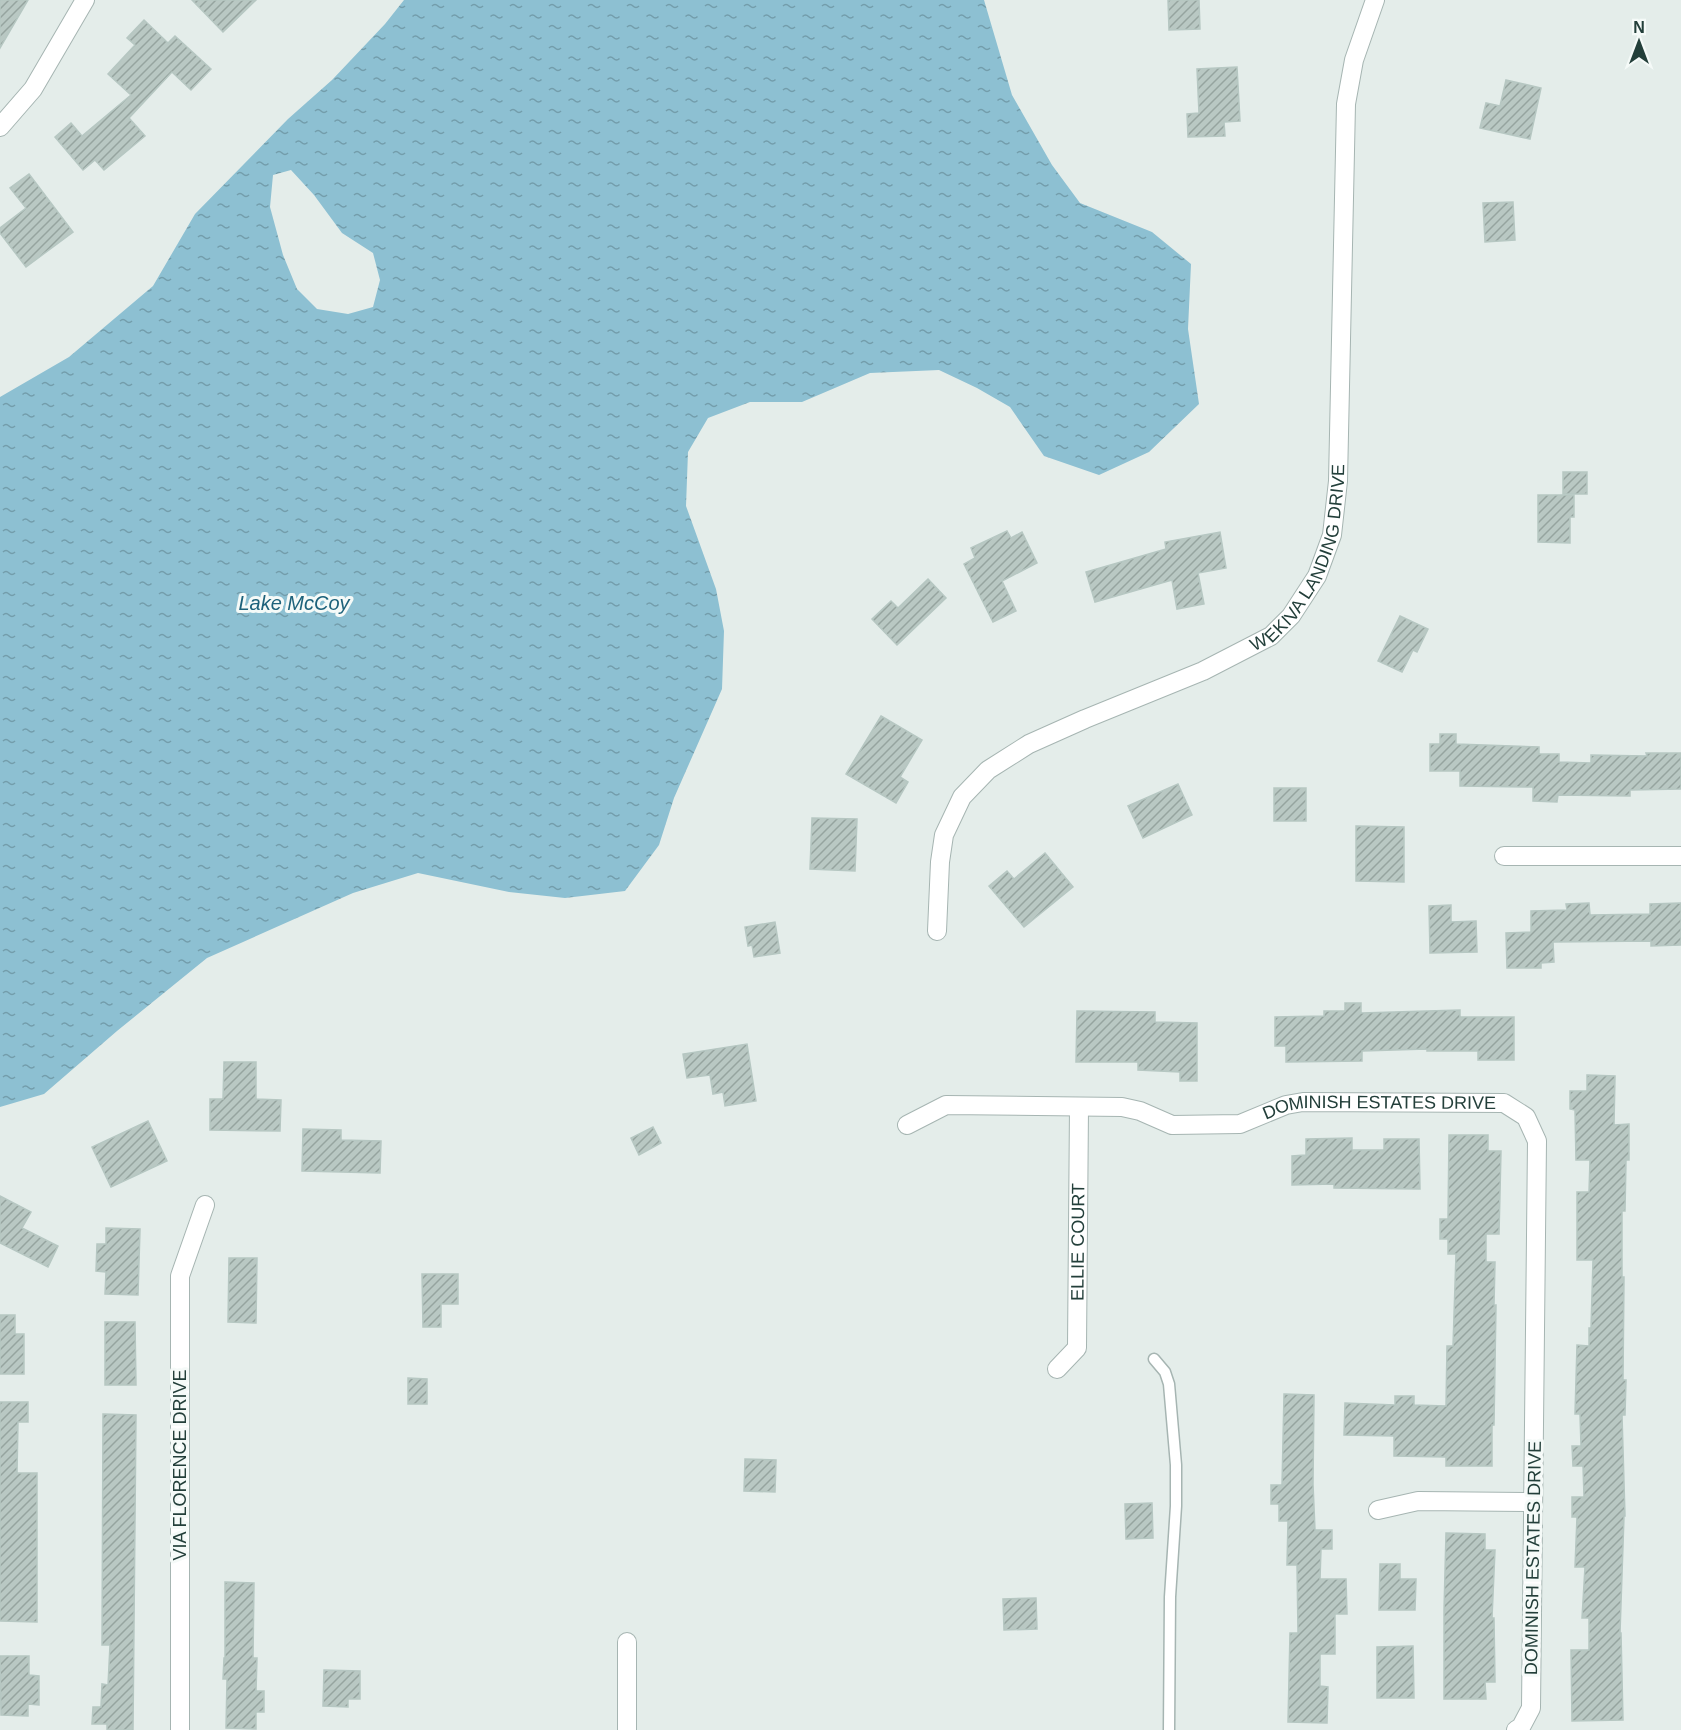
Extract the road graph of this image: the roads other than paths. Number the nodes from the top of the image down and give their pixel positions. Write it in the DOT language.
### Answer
graph roads {
  1 [pos="86,0"];
  2 [pos="1375,0"];
  3 [pos="0,127"];
  4 [pos="1504,856"];
  5 [pos="1681,856"];
  6 [pos="937,931"];
  7 [pos="1079,1107"];
  8 [pos="907,1125"];
  9 [pos="205,1204"];
  10 [pos="1154,1359"];
  11 [pos="1057,1369"];
  12 [pos="1533,1502"];
  13 [pos="1378,1510"];
  14 [pos="627,1642"];
  15 [pos="180,1730"];
  16 [pos="627,1730"];
  17 [pos="1168,1730"];
  18 [pos="1516,1730"];
  1 -- 3 [label="street"];
  2 -- 6 [label="street, WEKIVA LANDING DRIVE"];
  4 -- 5 [label="street"];
  7 -- 8 [label="street, DOMINISH ESTATES DRIVE"];
  7 -- 11 [label="street, ELLIE COURT"];
  7 -- 12 [label="street, DOMINISH ESTATES DRIVE"];
  9 -- 15 [label="street, VIA FLORENCE DRIVE"];
  10 -- 17 [label="lane"];
  12 -- 13 [label="street"];
  12 -- 18 [label="street, DOMINISH ESTATES DRIVE"];
  14 -- 16 [label="street"];
}
